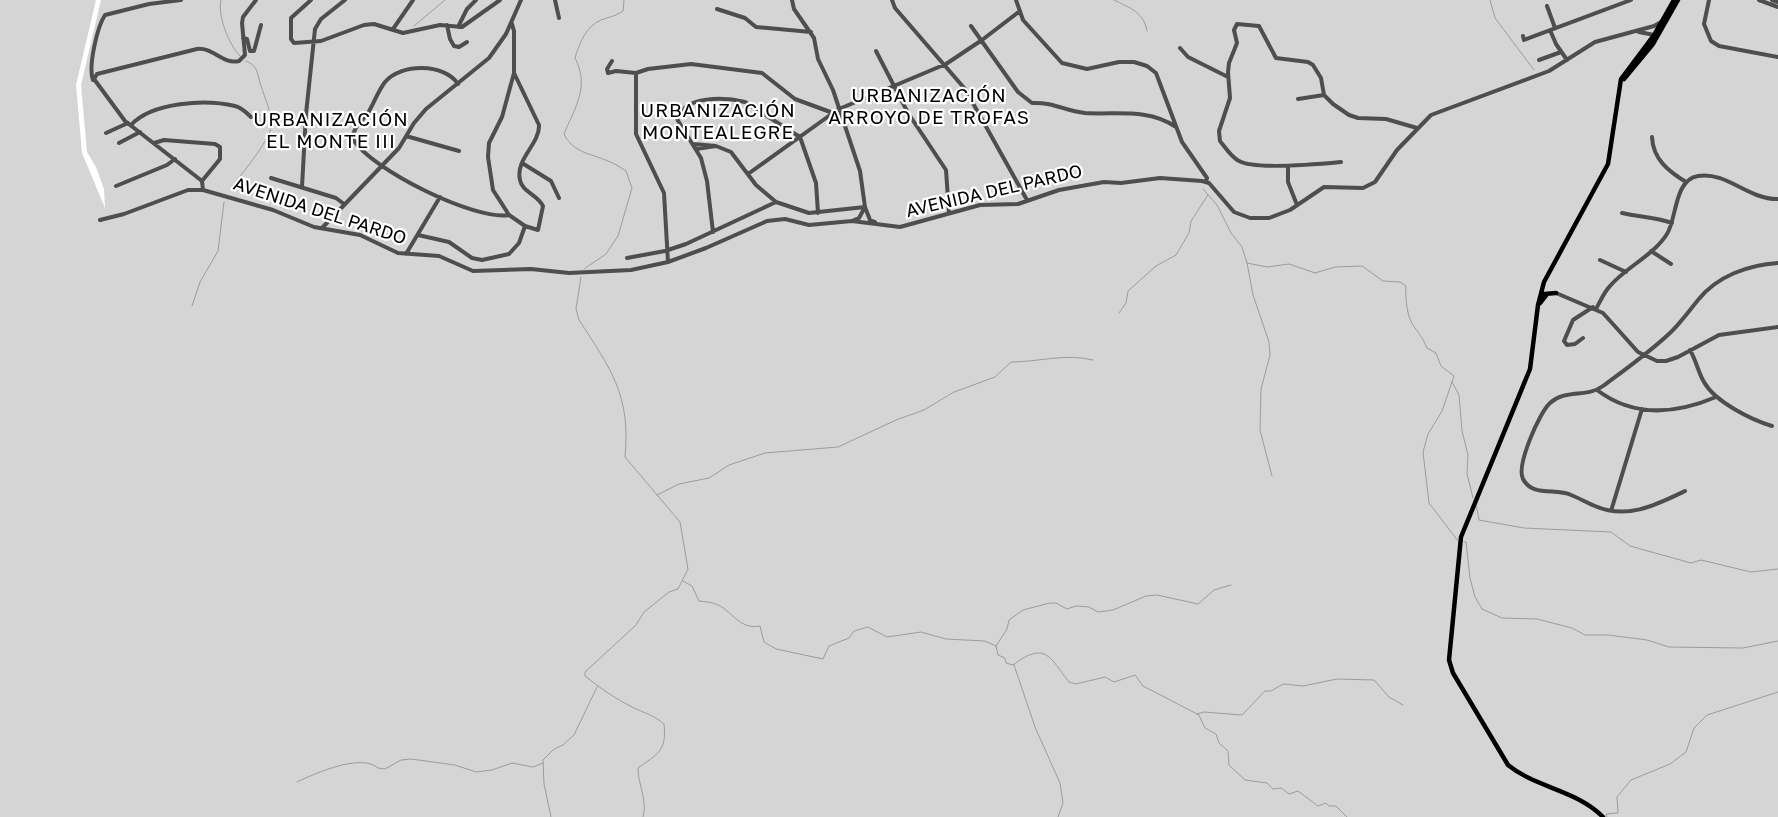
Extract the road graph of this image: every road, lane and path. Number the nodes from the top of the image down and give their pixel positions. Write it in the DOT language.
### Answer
graph roads {
  1 [pos="181,0"];
  2 [pos="256,0"];
  3 [pos="311,0"];
  4 [pos="345,0"];
  5 [pos="413,0"];
  6 [pos="476,0"];
  7 [pos="500,0"];
  8 [pos="521,0"];
  9 [pos="555,0"];
  10 [pos="792,0"];
  11 [pos="892,0"];
  12 [pos="1016,0"];
  13 [pos="1631,0"];
  14 [pos="1674,0"];
  15 [pos="1679,0"];
  16 [pos="1710,0"];
  17 [pos="1759,0"];
  18 [pos="1772,0"];
  19 [pos="1618,2"];
  20 [pos="1778,2"];
  21 [pos="1548,6"];
  22 [pos="1778,7"];
  23 [pos="717,9"];
  24 [pos="1673,10"];
  25 [pos="1020,11"];
  26 [pos="558,18"];
  27 [pos="1663,20"];
  28 [pos="512,24"];
  29 [pos="447,25"];
  30 [pos="261,26"];
  31 [pos="971,26"];
  32 [pos="1654,26"];
  33 [pos="458,27"];
  34 [pos="1556,28"];
  35 [pos="392,29"];
  36 [pos="1550,30"];
  37 [pos="811,32"];
  38 [pos="1634,32"];
  39 [pos="1650,35"];
  40 [pos="1523,36"];
  41 [pos="243,38"];
  42 [pos="982,40"];
  43 [pos="314,42"];
  44 [pos="467,42"];
  45 [pos="1180,48"];
  46 [pos="876,51"];
  47 [pos="1562,53"];
  48 [pos="1576,53"];
  49 [pos="1778,57"];
  50 [pos="1539,60"];
  51 [pos="1568,60"];
  52 [pos="612,61"];
  53 [pos="946,64"];
  54 [pos="1559,66"];
  55 [pos="514,73"];
  56 [pos="636,73"];
  57 [pos="94,74"];
  58 [pos="1228,77"];
  59 [pos="458,84"];
  60 [pos="893,85"];
  61 [pos="1324,94"];
  62 [pos="1617,94"];
  63 [pos="1298,100"];
  64 [pos="837,110"];
  65 [pos="252,117"];
  66 [pos="130,124"];
  67 [pos="1406,126"];
  68 [pos="1176,127"];
  69 [pos="1417,128"];
  70 [pos="140,132"];
  71 [pos="106,133"];
  72 [pos="1412,134"];
  73 [pos="406,136"];
  74 [pos="800,137"];
  75 [pos="1652,137"];
  76 [pos="119,143"];
  77 [pos="154,143"];
  78 [pos="693,144"];
  79 [pos="716,146"];
  80 [pos="696,149"];
  81 [pos="459,151"];
  82 [pos="175,159"];
  83 [pos="1341,162"];
  84 [pos="522,163"];
  85 [pos="381,166"];
  86 [pos="1288,166"];
  87 [pos="748,174"];
  88 [pos="271,178"];
  89 [pos="202,181"];
  90 [pos="1206,182"];
  91 [pos="1686,182"];
  92 [pos="116,186"];
  93 [pos="302,187"];
  94 [pos="203,190"];
  95 [pos="440,197"];
  96 [pos="559,198"];
  97 [pos="1778,199"];
  98 [pos="1027,200"];
  99 [pos="776,202"];
  100 [pos="344,204"];
  101 [pos="1297,205"];
  102 [pos="865,207"];
  103 [pos="1622,212"];
  104 [pos="818,213"];
  105 [pos="949,213"];
  106 [pos="509,215"];
  107 [pos="865,216"];
  108 [pos="100,220"];
  109 [pos="852,221"];
  110 [pos="1672,223"];
  111 [pos="525,226"];
  112 [pos="894,227"];
  113 [pos="322,228"];
  114 [pos="712,232"];
  115 [pos="418,235"];
  116 [pos="1651,251"];
  117 [pos="666,253"];
  118 [pos="406,254"];
  119 [pos="627,258"];
  120 [pos="678,258"];
  121 [pos="1600,260"];
  122 [pos="668,262"];
  123 [pos="1778,263"];
  124 [pos="1671,264"];
  125 [pos="654,265"];
  126 [pos="1626,272"];
  127 [pos="1545,280"];
  128 [pos="1541,292"];
  129 [pos="1547,292"];
  130 [pos="1556,293"];
  131 [pos="1594,308"];
  132 [pos="1537,320"];
  133 [pos="1778,327"];
  134 [pos="1583,338"];
  135 [pos="1690,350"];
  136 [pos="1643,356"];
  137 [pos="1597,390"];
  138 [pos="1716,397"];
  139 [pos="1642,409"];
  140 [pos="1772,426"];
  141 [pos="1685,491"];
  142 [pos="1611,511"];
  143 [pos="1603,817"];
  1 -- 57 [label="street"];
  2 -- 41 [label="street"];
  3 -- 43 [label="street"];
  4 -- 43 [label="street"];
  5 -- 35 [label="street"];
  6 -- 33 [label="street"];
  7 -- 33 [label="street"];
  8 -- 28 [label="street"];
  9 -- 26 [label="street"];
  10 -- 37 [label="street"];
  11 -- 53 [label="street"];
  12 -- 25 [label="street"];
  13 -- 19 [label="street"];
  14 -- 27 [label="main road"];
  15 -- 24 [label="main road"];
  16 -- 49 [label="street"];
  17 -- 22 [label="street"];
  18 -- 20 [label="street"];
  19 -- 34 [label="street"];
  21 -- 34 [label="street"];
  23 -- 37 [label="street"];
  24 -- 39 [label="street"];
  24 -- 62 [label="main road"];
  25 -- 42 [label="street"];
  25 -- 68 [label="street"];
  27 -- 32 [label="street"];
  27 -- 39 [label="main road"];
  28 -- 55 [label="street"];
  28 -- 59 [label="street"];
  29 -- 33 [label="street"];
  29 -- 35 [label="street"];
  29 -- 44 [label="street"];
  30 -- 41 [label="street"];
  31 -- 42 [label="street"];
  32 -- 38 [label="street"];
  32 -- 39 [label="street"];
  34 -- 36 [label="street"];
  35 -- 43 [label="street"];
  36 -- 40 [label="street"];
  36 -- 47 [label="street"];
  37 -- 64 [label="street"];
  38 -- 39 [label="street"];
  38 -- 48 [label="street"];
  39 -- 62 [label="main road"];
  41 -- 57 [label="street"];
  42 -- 53 [label="street"];
  42 -- 68 [label="street"];
  43 -- 93 [label="street"];
  45 -- 58 [label="street"];
  46 -- 60 [label="street"];
  47 -- 48 [label="street"];
  47 -- 50 [label="street"];
  47 -- 51 [label="street"];
  47 -- 54 [label="street"];
  48 -- 51 [label="street"];
  51 -- 54 [label="street"];
  52 -- 56 [label="street"];
  53 -- 60 [label="street"];
  53 -- 98 [label="street"];
  54 -- 69 [label="street"];
  55 -- 84 [label="street"];
  55 -- 106 [label="street"];
  56 -- 64 [label="street"];
  56 -- 117 [label="street"];
  57 -- 66 [label="street"];
  58 -- 61 [label="street"];
  58 -- 86 [label="street"];
  59 -- 73 [label="street"];
  59 -- 85 [label="street"];
  60 -- 64 [label="street"];
  60 -- 105 [label="street"];
  61 -- 63 [label="street"];
  61 -- 67 [label="street"];
  62 -- 127 [label="main road"];
  64 -- 74 [label="street"];
  64 -- 102 [label="street"];
  65 -- 66 [label="street"];
  66 -- 70 [label="street"];
  66 -- 71 [label="street"];
  67 -- 69 [label="street"];
  67 -- 72 [label="street"];
  68 -- 90 [label="street"];
  69 -- 72 [label="street"];
  70 -- 76 [label="street"];
  70 -- 77 [label="street"];
  72 -- 101 [label="street"];
  73 -- 81 [label="street"];
  73 -- 85 [label="street"];
  74 -- 78 [label="street"];
  74 -- 87 [label="street"];
  74 -- 104 [label="street"];
  75 -- 91 [label="street"];
  77 -- 82 [label="street"];
  77 -- 89 [label="street"];
  78 -- 79 [label="street"];
  78 -- 80 [label="street"];
  79 -- 80 [label="street"];
  79 -- 87 [label="street"];
  80 -- 114 [label="street"];
  82 -- 89 [label="street"];
  82 -- 92 [label="street"];
  83 -- 86 [label="street"];
  84 -- 96 [label="street"];
  84 -- 111 [label="street"];
  85 -- 95 [label="street"];
  85 -- 100 [label="street"];
  86 -- 101 [label="street"];
  87 -- 99 [label="street"];
  88 -- 93 [label="street"];
  89 -- 94 [label="street"];
  90 -- 98 [label="street, AVENIDA DEL PARDO"];
  90 -- 101 [label="street"];
  91 -- 97 [label="street"];
  91 -- 110 [label="street"];
  93 -- 100 [label="street"];
  94 -- 108 [label="street, AVENIDA DEL PARDO"];
  94 -- 113 [label="street, AVENIDA DEL PARDO"];
  95 -- 106 [label="street"];
  95 -- 115 [label="street"];
  98 -- 105 [label="street, AVENIDA DEL PARDO"];
  99 -- 104 [label="street"];
  99 -- 114 [label="street"];
  100 -- 113 [label="street"];
  102 -- 104 [label="street"];
  102 -- 107 [label="street"];
  103 -- 110 [label="street"];
  105 -- 112 [label="street, AVENIDA DEL PARDO"];
  106 -- 111 [label="street"];
  107 -- 109 [label="street, AVENIDA DEL PARDO"];
  107 -- 109 [label="street"];
  107 -- 112 [label="street, AVENIDA DEL PARDO"];
  107 -- 112 [label="street"];
  109 -- 120 [label="street, AVENIDA DEL PARDO"];
  110 -- 116 [label="street"];
  111 -- 115 [label="street"];
  113 -- 118 [label="street, AVENIDA DEL PARDO"];
  114 -- 117 [label="street"];
  115 -- 118 [label="street"];
  116 -- 124 [label="street"];
  116 -- 126 [label="street"];
  117 -- 119 [label="street"];
  117 -- 120 [label="street"];
  117 -- 122 [label="street"];
  117 -- 125 [label="street"];
  118 -- 125 [label="street, AVENIDA DEL PARDO"];
  120 -- 122 [label="street, AVENIDA DEL PARDO"];
  121 -- 126 [label="street"];
  122 -- 125 [label="street, AVENIDA DEL PARDO"];
  123 -- 136 [label="street"];
  126 -- 131 [label="street"];
  127 -- 128 [label="main road"];
  127 -- 129 [label="main road"];
  128 -- 129 [label="main road"];
  128 -- 132 [label="main road"];
  129 -- 130 [label="main road"];
  129 -- 132 [label="main road"];
  130 -- 131 [label="street"];
  131 -- 134 [label="street"];
  131 -- 136 [label="street"];
  132 -- 143 [label="main road"];
  133 -- 135 [label="street"];
  135 -- 136 [label="street"];
  135 -- 138 [label="street"];
  136 -- 137 [label="street"];
  137 -- 139 [label="street"];
  137 -- 142 [label="street"];
  138 -- 139 [label="street"];
  138 -- 140 [label="street"];
  139 -- 142 [label="street"];
  141 -- 142 [label="street"];
}
